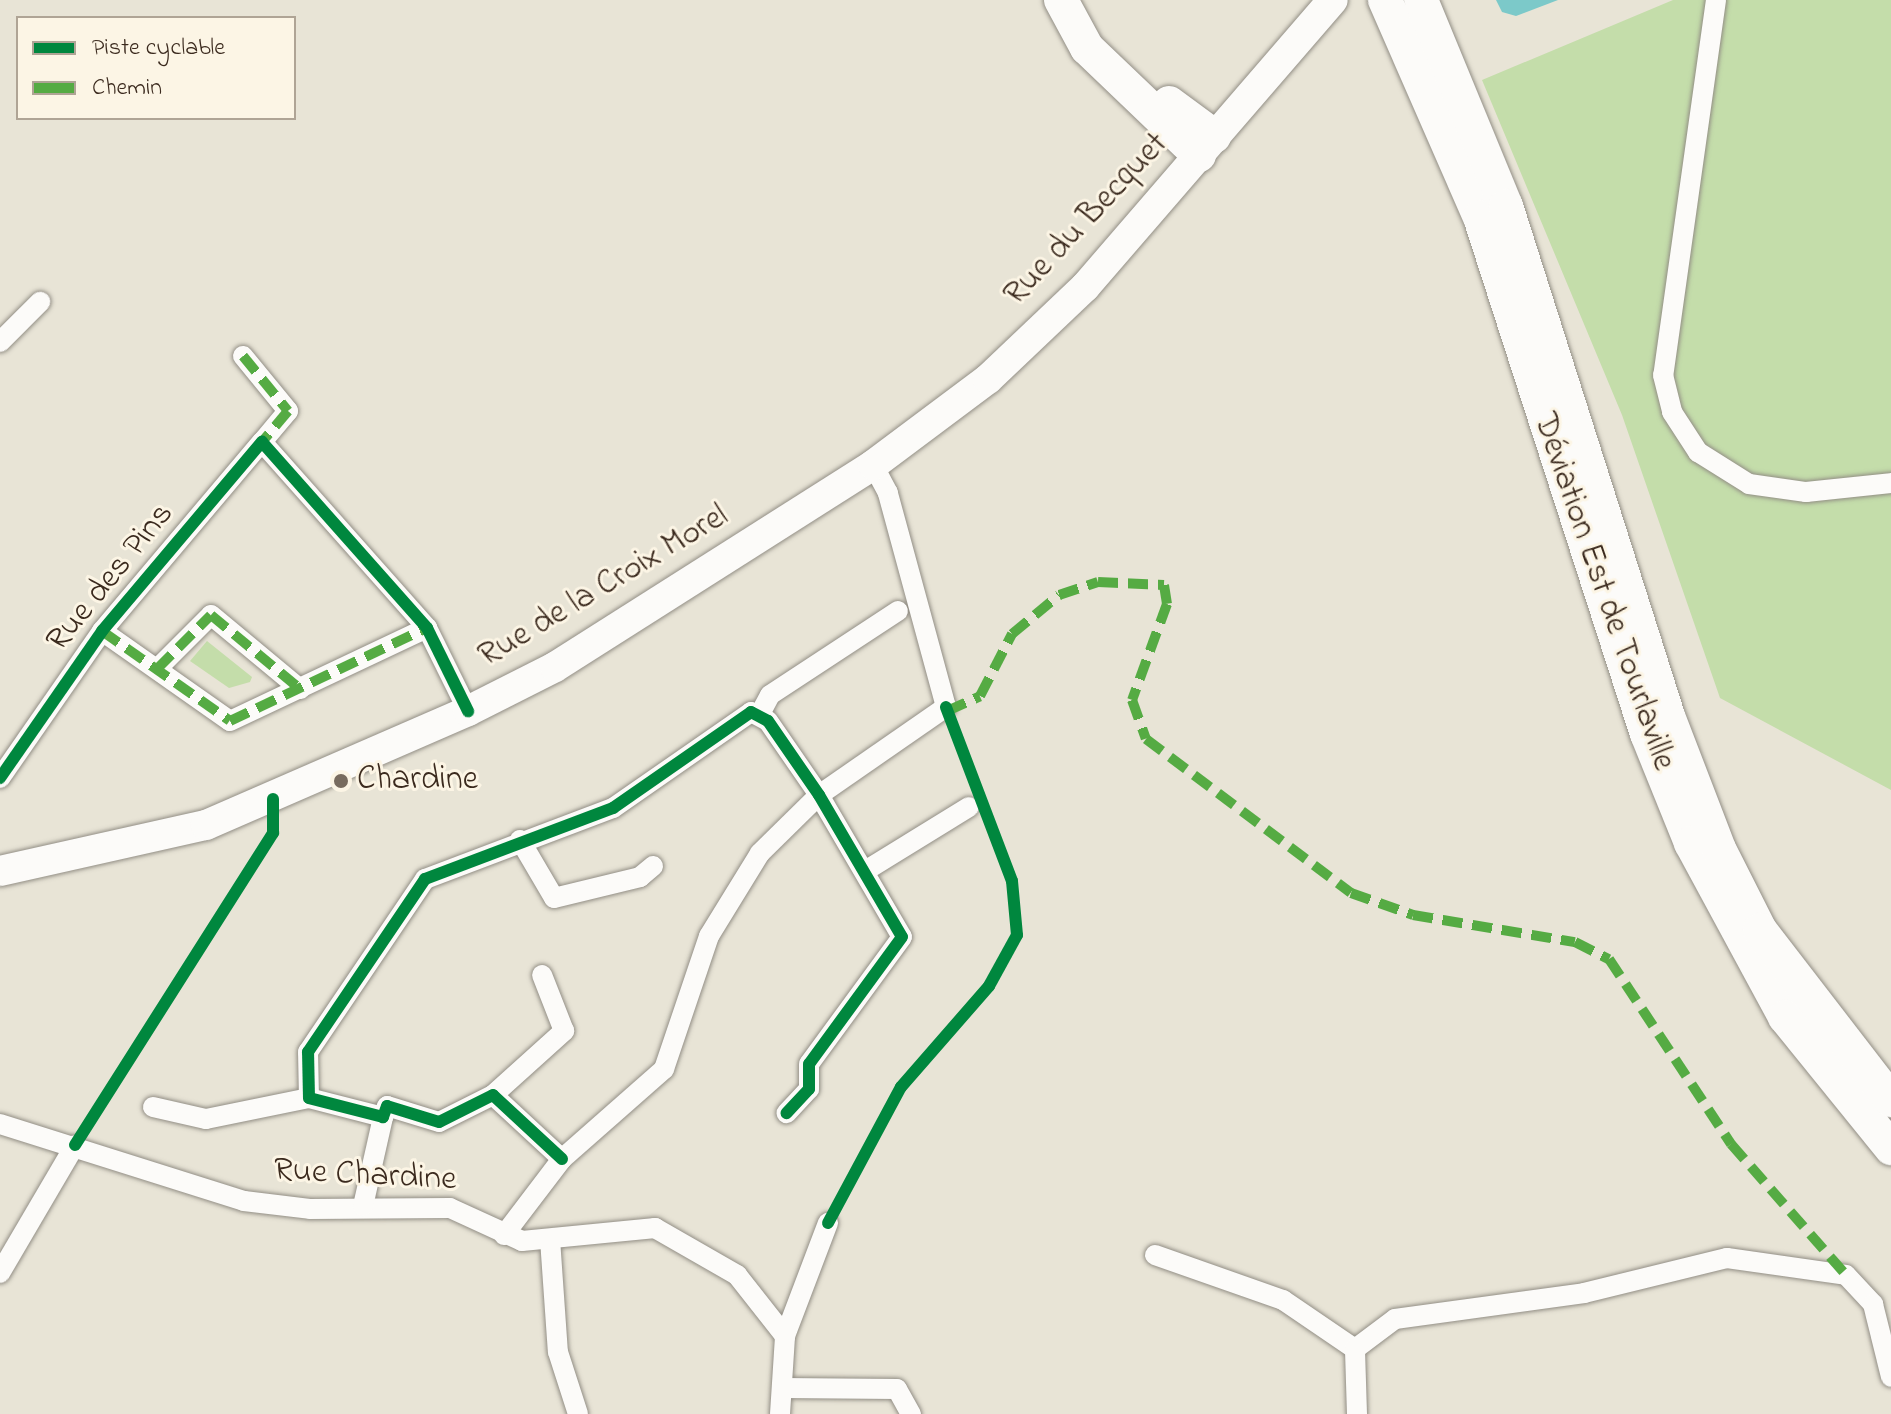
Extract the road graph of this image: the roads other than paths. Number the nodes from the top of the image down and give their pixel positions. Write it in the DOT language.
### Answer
graph roads {
  1 [pos="1061,0"];
  2 [pos="1077,0"];
  3 [pos="1333,0"];
  4 [pos="1716,0"];
  5 [pos="1398,2"];
  6 [pos="1207,145"];
  7 [pos="40,302"];
  8 [pos="0,342"];
  9 [pos="243,356"];
  10 [pos="262,442"];
  11 [pos="873,465"];
  12 [pos="1891,483"];
  13 [pos="898,611"];
  14 [pos="427,628"];
  15 [pos="102,631"];
  16 [pos="157,669"];
  17 [pos="300,689"];
  18 [pos="468,711"];
  19 [pos="761,712"];
  20 [pos="0,778"];
  21 [pos="819,795"];
  22 [pos="969,807"];
  23 [pos="520,840"];
  24 [pos="653,866"];
  25 [pos="0,871"];
  26 [pos="865,871"];
  27 [pos="542,975"];
  28 [pos="493,1095"];
  29 [pos="309,1098"];
  30 [pos="1891,1100"];
  31 [pos="153,1107"];
  32 [pos="787,1113"];
  33 [pos="383,1117"];
  34 [pos="0,1124"];
  35 [pos="75,1145"];
  36 [pos="1891,1148"];
  37 [pos="562,1159"];
  38 [pos="363,1206"];
  39 [pos="828,1223"];
  40 [pos="504,1235"];
  41 [pos="550,1239"];
  42 [pos="1155,1255"];
  43 [pos="0,1273"];
  44 [pos="785,1336"];
  45 [pos="1355,1349"];
  46 [pos="1891,1377"];
  47 [pos="782,1388"];
  48 [pos="578,1414"];
  49 [pos="780,1414"];
  50 [pos="911,1414"];
  51 [pos="1357,1414"];
  1 -- 6 [label="highway"];
  2 -- 6 [label="highway"];
  3 -- 6 [label="main road, Rue du Becquet"];
  4 -- 12 [label="street"];
  5 -- 30 [label="highway, Déviation Est de Tourlaville"];
  5 -- 36 [label="highway, Déviation Est de Tourlaville"];
  6 -- 11 [label="main road, Rue du Becquet"];
  7 -- 8 [label="street"];
  9 -- 10 [label="street, Rue des Pins"];
  10 -- 14 [label="street"];
  10 -- 15 [label="street, Rue des Pins"];
  11 -- 18 [label="main road, Rue de la Croix Morel"];
  11 -- 21 [label="street"];
  13 -- 19 [label="street"];
  14 -- 17 [label="street"];
  14 -- 18 [label="street"];
  15 -- 16 [label="street"];
  15 -- 20 [label="street, Rue des Pins"];
  16 -- 17 [label="street"];
  16 -- 17 [label="street"];
  18 -- 25 [label="main road, Rue de la Croix Morel"];
  19 -- 21 [label="street"];
  19 -- 23 [label="street"];
  21 -- 26 [label="street"];
  21 -- 37 [label="street"];
  22 -- 26 [label="street"];
  23 -- 24 [label="street"];
  23 -- 29 [label="street"];
  26 -- 32 [label="street"];
  27 -- 28 [label="street"];
  28 -- 33 [label="street"];
  28 -- 37 [label="street"];
  29 -- 31 [label="street"];
  29 -- 33 [label="street"];
  33 -- 38 [label="street"];
  34 -- 35 [label="street, Rue Chardine"];
  35 -- 38 [label="street, Rue Chardine"];
  35 -- 43 [label="street"];
  37 -- 40 [label="street"];
  38 -- 40 [label="street, Rue Chardine"];
  39 -- 44 [label="street"];
  40 -- 41 [label="street, Rue Chardine"];
  41 -- 44 [label="street, Rue Chardine"];
  41 -- 48 [label="street"];
  42 -- 45 [label="street"];
  44 -- 47 [label="street"];
  45 -- 46 [label="street"];
  45 -- 51 [label="street"];
  47 -- 49 [label="street"];
  47 -- 50 [label="street"];
}
